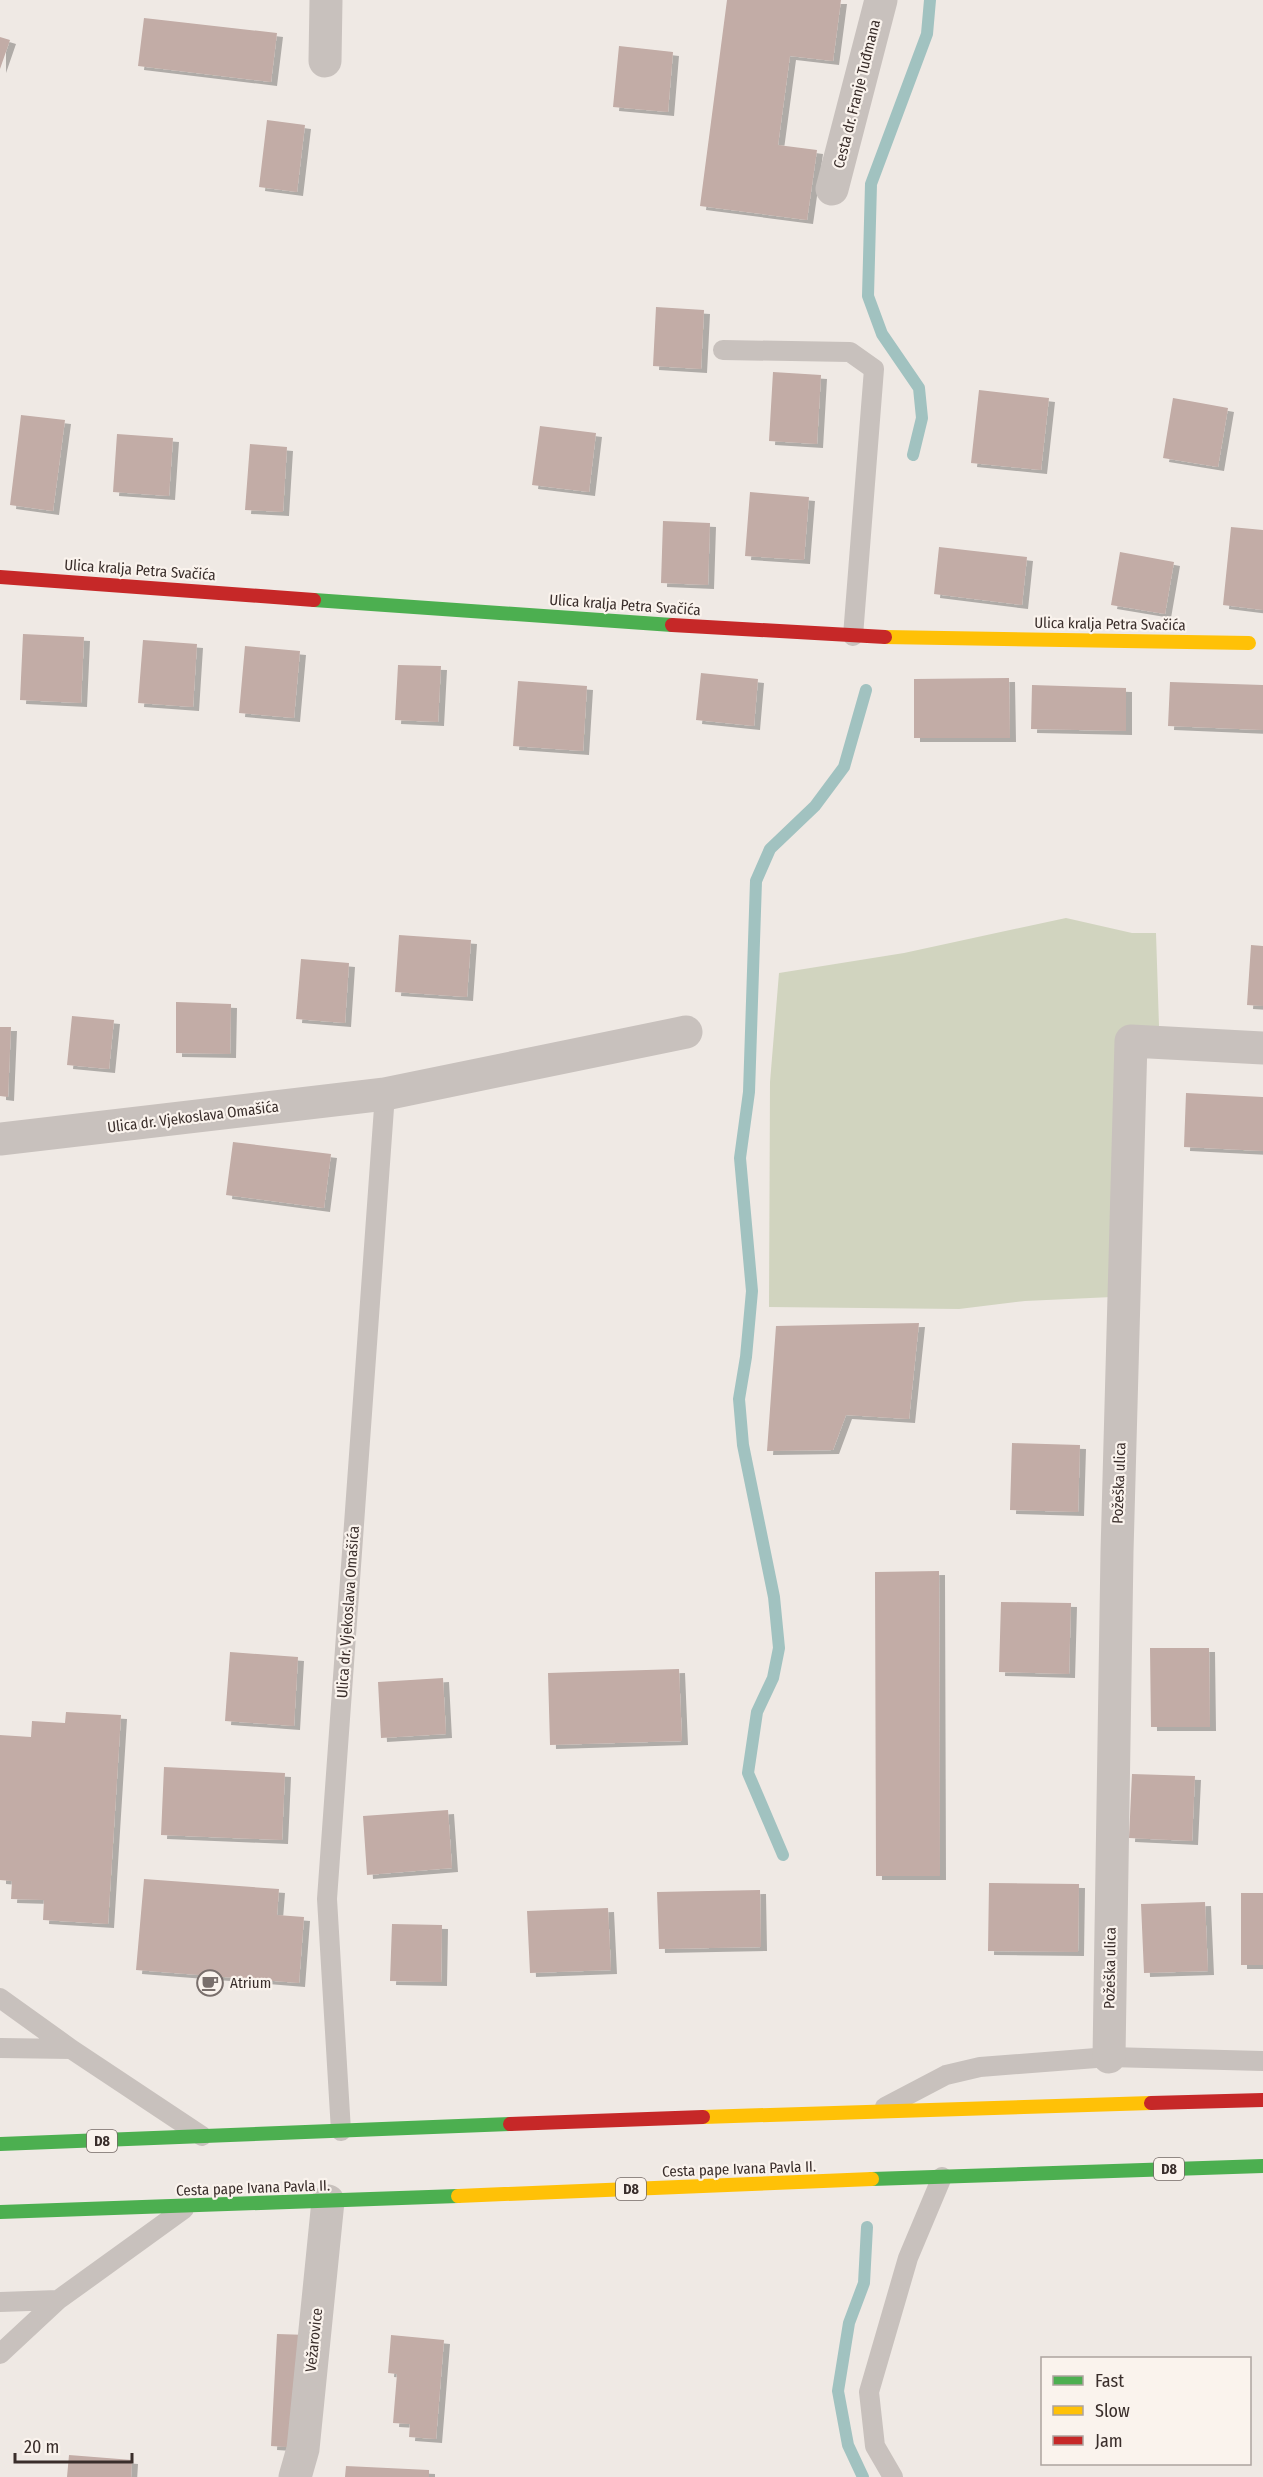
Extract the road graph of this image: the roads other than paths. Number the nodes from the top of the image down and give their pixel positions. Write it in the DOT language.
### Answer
graph roads {
  1 [pos="326,0"];
  2 [pos="881,0"];
  3 [pos="325,61"];
  4 [pos="832,189"];
  5 [pos="723,350"];
  6 [pos="0,577"];
  7 [pos="853,636"];
  8 [pos="1249,642"];
  9 [pos="686,1032"];
  10 [pos="1263,1048"];
  11 [pos="385,1094"];
  12 [pos="0,1140"];
  13 [pos="0,1998"];
  14 [pos="0,2048"];
  15 [pos="71,2049"];
  16 [pos="1109,2057"];
  17 [pos="1263,2061"];
  18 [pos="1263,2100"];
  19 [pos="876,2112"];
  20 [pos="341,2131"];
  21 [pos="204,2137"];
  22 [pos="0,2144"];
  23 [pos="1263,2166"];
  24 [pos="942,2177"];
  25 [pos="328,2202"];
  26 [pos="186,2207"];
  27 [pos="0,2212"];
  28 [pos="58,2300"];
  29 [pos="0,2302"];
  30 [pos="0,2354"];
  31 [pos="295,2477"];
  32 [pos="893,2477"];
  1 -- 3 [label="street"];
  2 -- 4 [label="street, Cesta dr. Franje Tuđmana"];
  5 -- 7 [label="lane"];
  6 -- 7 [label="main road, Ulica kralja Petra Svačića"];
  7 -- 8 [label="main road, Ulica kralja Petra Svačića"];
  9 -- 11 [label="street, Ulica dr. Vjekoslava Omašića"];
  10 -- 16 [label="street, Požeška ulica"];
  11 -- 12 [label="street, Ulica dr. Vjekoslava Omašića"];
  11 -- 20 [label="lane, Ulica dr. Vjekoslava Omašića"];
  13 -- 15 [label="lane"];
  14 -- 15 [label="lane"];
  15 -- 21 [label="lane"];
  16 -- 17 [label="lane"];
  16 -- 19 [label="lane"];
  18 -- 19 [label="main road, D8"];
  19 -- 20 [label="main road, D8"];
  20 -- 21 [label="main road, D8"];
  21 -- 22 [label="main road, D8"];
  23 -- 24 [label="main road, Cesta pape Ivana Pavla II. / D8"];
  24 -- 25 [label="main road, Cesta pape Ivana Pavla II. / D8"];
  24 -- 32 [label="lane"];
  25 -- 26 [label="main road, Cesta pape Ivana Pavla II. / D8"];
  25 -- 31 [label="street, Vežarovice"];
  26 -- 27 [label="main road, Cesta pape Ivana Pavla II. / D8"];
  26 -- 28 [label="lane"];
  28 -- 29 [label="lane"];
  28 -- 30 [label="lane"];
}
